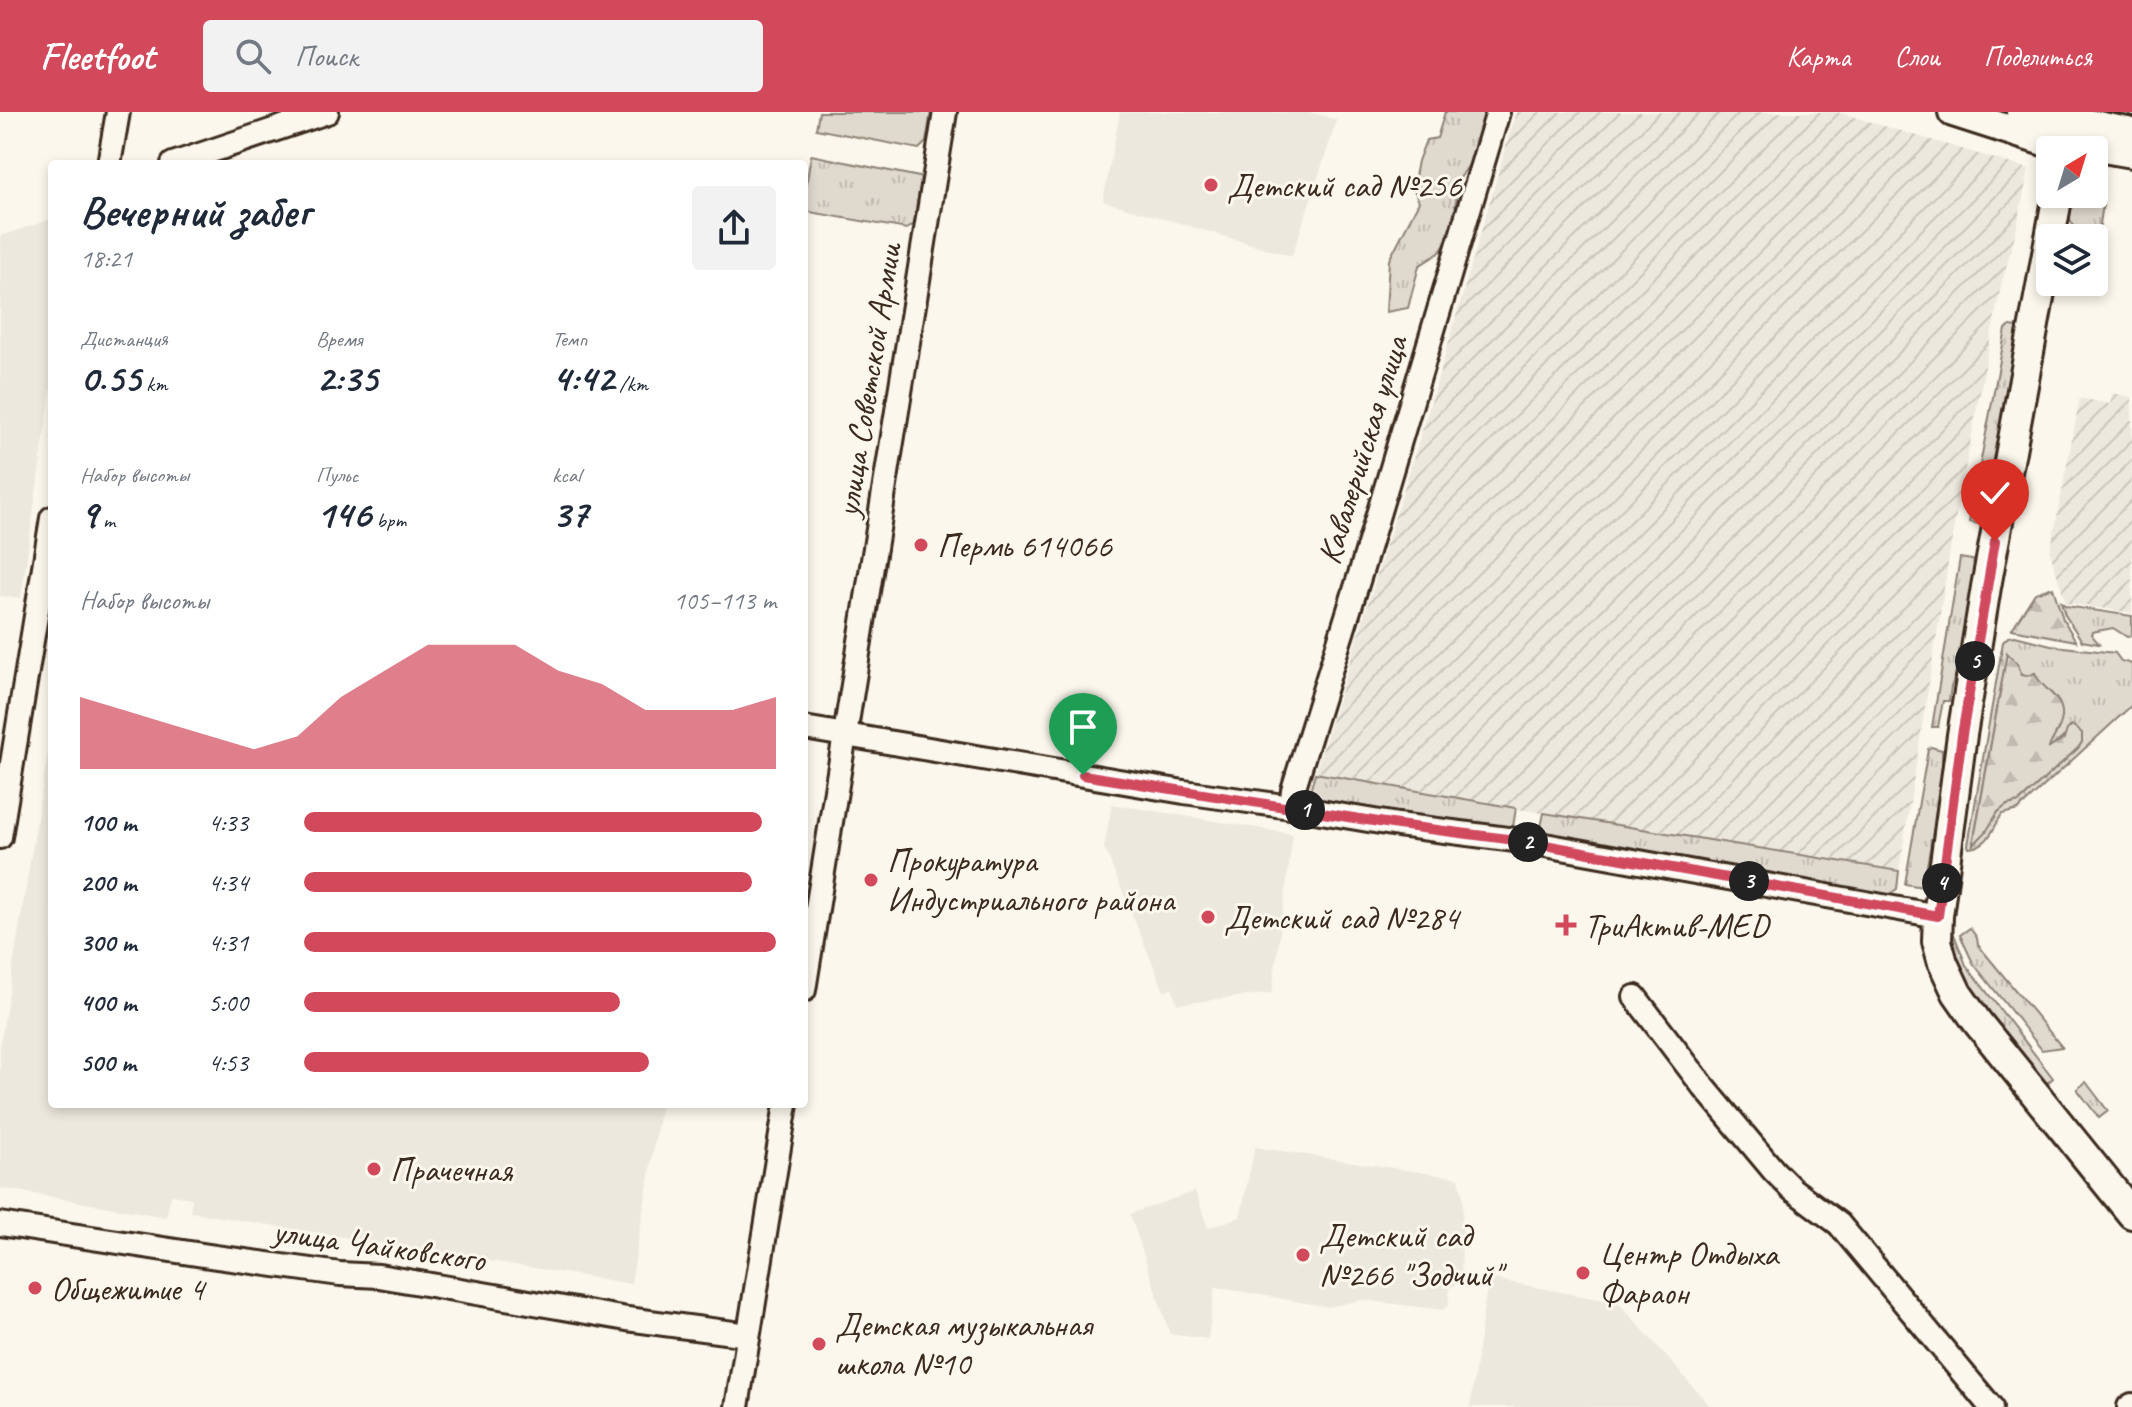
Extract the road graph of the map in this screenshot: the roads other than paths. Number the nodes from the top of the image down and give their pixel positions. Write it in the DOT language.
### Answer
graph roads {
  1 [pos="118,112"];
  2 [pos="327,112"];
  3 [pos="945,112"];
  4 [pos="1498,112"];
  5 [pos="1953,112"];
  6 [pos="2021,112"];
  7 [pos="274,120"];
  8 [pos="2079,132"];
  9 [pos="2132,133"];
  10 [pos="2132,153"];
  11 [pos="110,160"];
  12 [pos="182,160"];
  13 [pos="2055,208"];
  14 [pos="48,570"];
  15 [pos="45,609"];
  16 [pos="808,729"];
  17 [pos="844,735"];
  18 [pos="5,771"];
  19 [pos="1291,807"];
  20 [pos="0,837"];
  21 [pos="1938,916"];
  22 [pos="808,964"];
  23 [pos="1635,997"];
  24 [pos="785,1108"];
  25 [pos="2132,1214"];
  26 [pos="0,1224"];
  27 [pos="748,1335"];
  28 [pos="737,1407"];
  29 [pos="1991,1407"];
  1 -- 11 [label="street"];
  2 -- 7 [label="street"];
  3 -- 17 [label="street, улица Советской Армии"];
  4 -- 19 [label="street, Кавалерийская улица"];
  5 -- 8 [label="main road"];
  6 -- 8 [label="main road"];
  7 -- 12 [label="street"];
  8 -- 9 [label="main road"];
  8 -- 10 [label="main road"];
  13 -- 21 [label="main road"];
  14 -- 15 [label="street"];
  15 -- 18 [label="street"];
  16 -- 17 [label="street"];
  17 -- 19 [label="street"];
  17 -- 22 [label="street, улица Советской Армии"];
  18 -- 20 [label="street"];
  19 -- 21 [label="street"];
  21 -- 25 [label="main road"];
  23 -- 29 [label="street"];
  24 -- 27 [label="street"];
  26 -- 27 [label="street, улица Чайковского"];
  27 -- 28 [label="street"];
}
